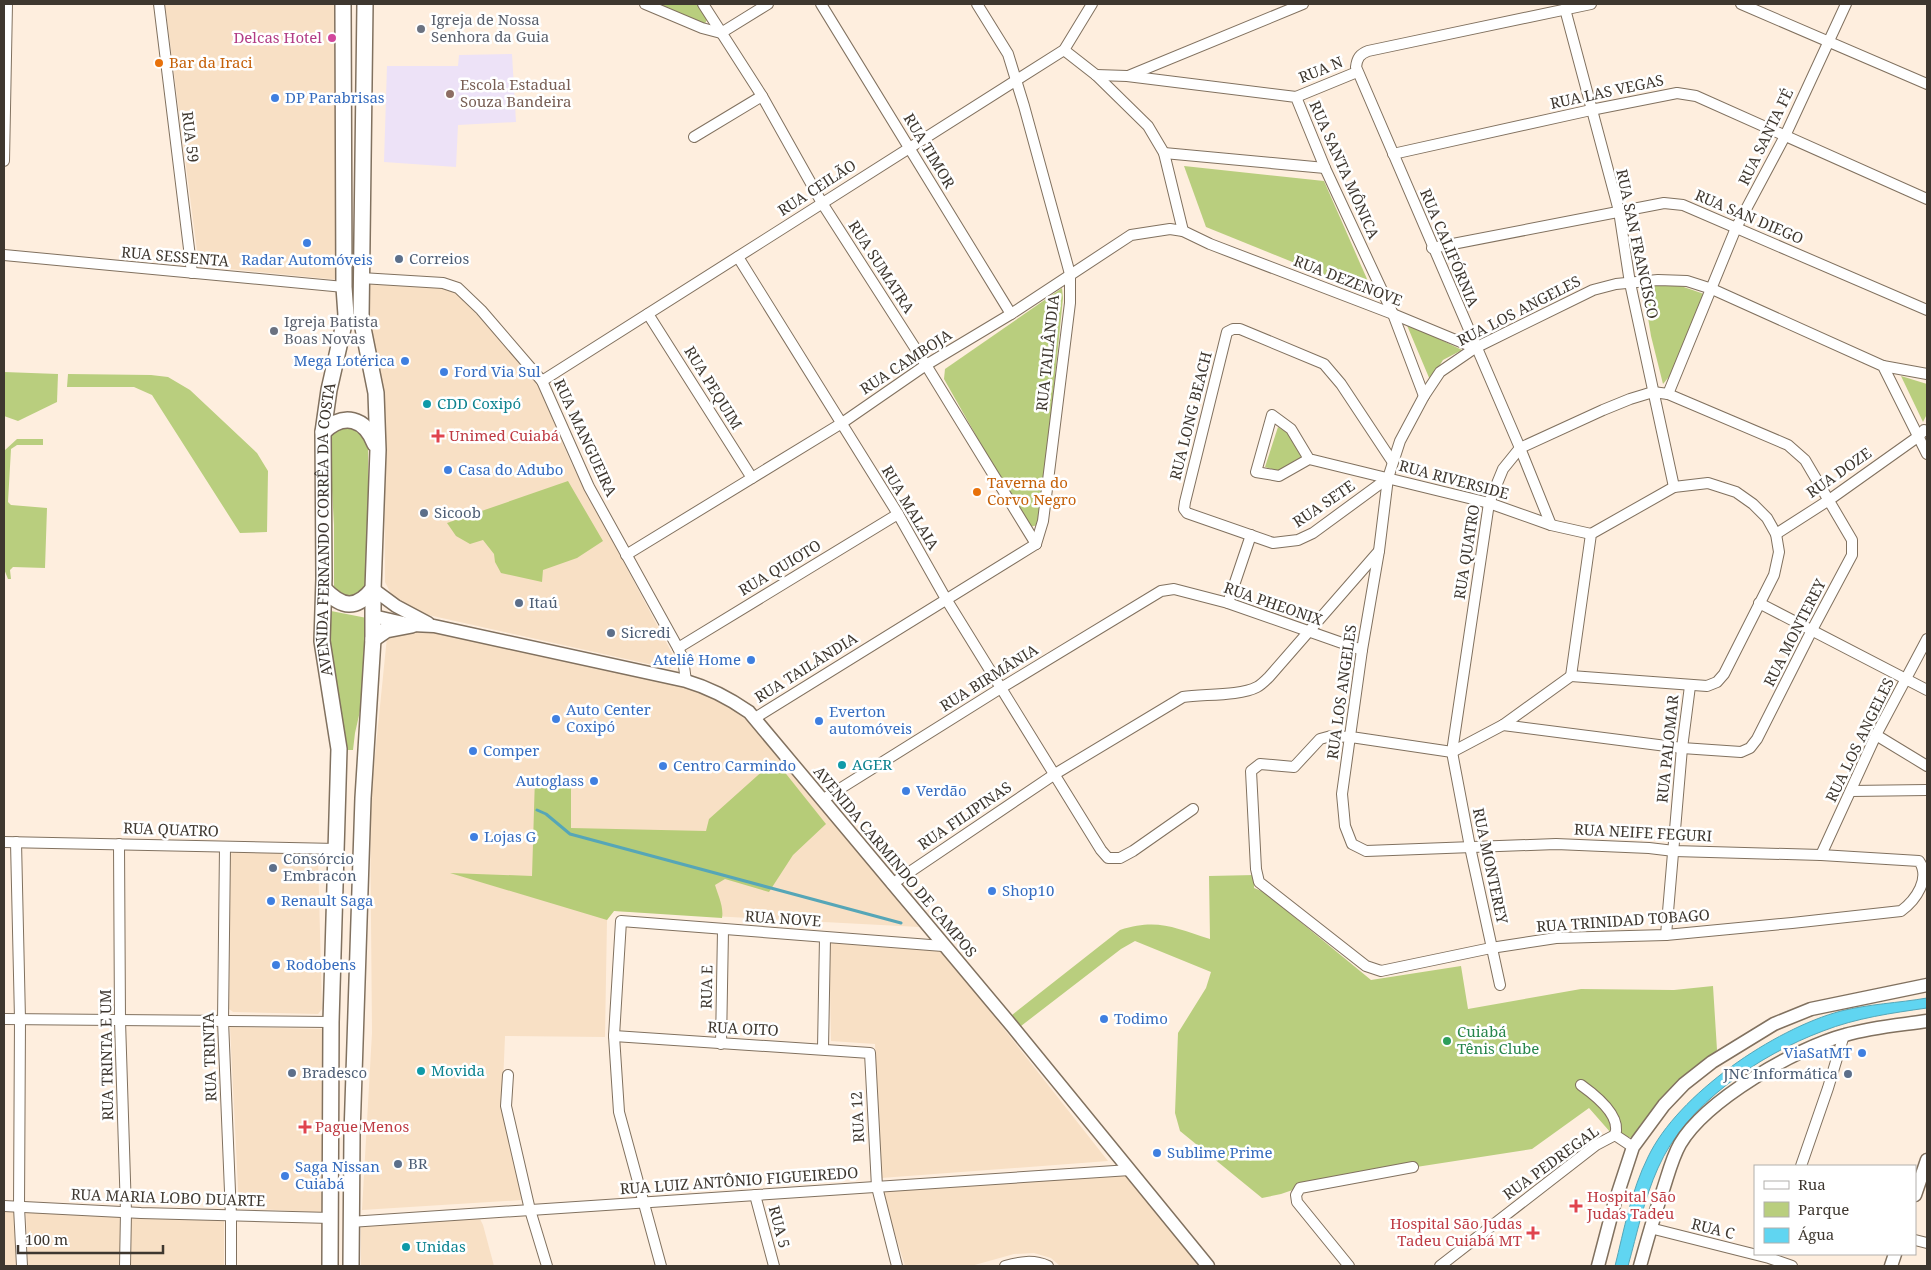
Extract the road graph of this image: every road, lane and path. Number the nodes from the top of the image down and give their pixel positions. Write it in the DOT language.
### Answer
graph roads {
  1 [pos="7,4"];
  2 [pos="159,4"];
  3 [pos="343,4"];
  4 [pos="365,4"];
  5 [pos="645,4"];
  6 [pos="703,4"];
  7 [pos="768,4"];
  8 [pos="820,4"];
  9 [pos="977,4"];
  10 [pos="1092,4"];
  11 [pos="1303,4"];
  12 [pos="1591,4"];
  13 [pos="1742,4"];
  14 [pos="1846,4"];
  15 [pos="1566,9"];
  16 [pos="721,32"];
  17 [pos="1829,40"];
  18 [pos="1064,50"];
  19 [pos="1357,72"];
  20 [pos="1096,75"];
  21 [pos="1127,76"];
  22 [pos="1016,80"];
  23 [pos="1927,84"];
  24 [pos="762,96"];
  25 [pos="1296,96"];
  26 [pos="1591,110"];
  27 [pos="1785,136"];
  28 [pos="694,137"];
  29 [pos="909,146"];
  30 [pos="1164,153"];
  31 [pos="1393,154"];
  32 [pos="4,161"];
  33 [pos="1325,168"];
  34 [pos="1927,199"];
  35 [pos="822,203"];
  36 [pos="1619,211"];
  37 [pos="1736,228"];
  38 [pos="1183,231"];
  39 [pos="1210,244"];
  40 [pos="1432,248"];
  41 [pos="4,255"];
  42 [pos="738,257"];
  43 [pos="192,274"];
  44 [pos="1070,274"];
  45 [pos="361,278"];
  46 [pos="1630,282"];
  47 [pos="344,287"];
  48 [pos="1712,289"];
  49 [pos="1927,310"];
  50 [pos="648,314"];
  51 [pos="1011,314"];
  52 [pos="1393,314"];
  53 [pos="1476,348"];
  54 [pos="926,365"];
  55 [pos="1883,366"];
  56 [pos="1927,374"];
  57 [pos="542,380"];
  58 [pos="1652,392"];
  59 [pos="1668,394"];
  60 [pos="1424,396"];
  61 [pos="842,423"];
  62 [pos="1924,430"];
  63 [pos="323,432"];
  64 [pos="1520,448"];
  65 [pos="378,450"];
  66 [pos="1927,454"];
  67 [pos="1308,459"];
  68 [pos="1392,460"];
  69 [pos="752,478"];
  70 [pos="1388,478"];
  71 [pos="1674,487"];
  72 [pos="1829,500"];
  73 [pos="1489,503"];
  74 [pos="898,514"];
  75 [pos="1188,514"];
  76 [pos="1551,525"];
  77 [pos="1590,534"];
  78 [pos="1776,534"];
  79 [pos="1250,535"];
  80 [pos="1036,544"];
  81 [pos="1379,551"];
  82 [pos="626,555"];
  83 [pos="1174,588"];
  84 [pos="324,589"];
  85 [pos="373,589"];
  86 [pos="946,599"];
  87 [pos="1228,603"];
  88 [pos="1758,603"];
  89 [pos="345,604"];
  90 [pos="372,616"];
  91 [pos="412,625"];
  92 [pos="434,626"];
  93 [pos="1812,630"];
  94 [pos="1308,631"];
  95 [pos="373,639"];
  96 [pos="1927,639"];
  97 [pos="678,648"];
  98 [pos="1362,650"];
  99 [pos="1571,676"];
  100 [pos="1907,680"];
  101 [pos="686,681"];
  102 [pos="1690,686"];
  103 [pos="1001,688"];
  104 [pos="1927,690"];
  105 [pos="755,718"];
  106 [pos="1504,725"];
  107 [pos="1876,735"];
  108 [pos="1351,737"];
  109 [pos="1682,748"];
  110 [pos="1452,752"];
  111 [pos="1927,766"];
  112 [pos="1055,774"];
  113 [pos="1927,790"];
  114 [pos="1851,791"];
  115 [pos="822,800"];
  116 [pos="1193,809"];
  117 [pos="4,842"];
  118 [pos="16,842"];
  119 [pos="119,844"];
  120 [pos="225,847"];
  121 [pos="1470,847"];
  122 [pos="337,849"];
  123 [pos="1366,851"];
  124 [pos="1674,851"];
  125 [pos="1821,855"];
  126 [pos="1919,861"];
  127 [pos="892,884"];
  128 [pos="723,930"];
  129 [pos="1666,935"];
  130 [pos="825,938"];
  131 [pos="943,946"];
  132 [pos="1492,948"];
  133 [pos="1500,985"];
  134 [pos="1927,985"];
  135 [pos="4,1018"];
  136 [pos="20,1019"];
  137 [pos="120,1020"];
  138 [pos="223,1021"];
  139 [pos="1927,1021"];
  140 [pos="331,1022"];
  141 [pos="1844,1035"];
  142 [pos="614,1036"];
  143 [pos="721,1044"];
  144 [pos="823,1048"];
  145 [pos="870,1053"];
  146 [pos="508,1074"];
  147 [pos="1581,1084"];
  148 [pos="1615,1135"];
  149 [pos="1633,1147"];
  150 [pos="1927,1160"];
  151 [pos="1801,1165"];
  152 [pos="1413,1168"];
  153 [pos="1130,1170"];
  154 [pos="877,1187"];
  155 [pos="1916,1192"];
  156 [pos="755,1195"];
  157 [pos="643,1202"];
  158 [pos="4,1206"];
  159 [pos="20,1207"];
  160 [pos="530,1210"];
  161 [pos="126,1212"];
  162 [pos="231,1216"];
  163 [pos="331,1218"];
  164 [pos="350,1222"];
  165 [pos="1650,1228"];
  166 [pos="1768,1259"];
  167 [pos="22,1266"];
  168 [pos="125,1266"];
  169 [pos="231,1266"];
  170 [pos="330,1266"];
  171 [pos="351,1266"];
  172 [pos="547,1266"];
  173 [pos="661,1266"];
  174 [pos="774,1266"];
  175 [pos="897,1266"];
  176 [pos="1005,1266"];
  177 [pos="1048,1266"];
  178 [pos="1208,1266"];
  179 [pos="1349,1266"];
  180 [pos="1440,1266"];
  181 [pos="1598,1266"];
  182 [pos="1640,1266"];
  183 [pos="1792,1266"];
  1 -- 32 [label="street"];
  2 -- 43 [label="street, RUA 59"];
  3 -- 47 [label="highway, AVENIDA FERNANDO CORRÊA DA COSTA"];
  4 -- 45 [label="highway"];
  5 -- 16 [label="street"];
  6 -- 16 [label="street, RUA SUMATRA"];
  7 -- 16 [label="street"];
  8 -- 29 [label="street, RUA TIMOR"];
  9 -- 22 [label="street, RUA TAILÂNDIA"];
  10 -- 18 [label="street, RUA CEILÃO"];
  11 -- 21 [label="street"];
  12 -- 15 [label="street"];
  13 -- 17 [label="street"];
  14 -- 17 [label="street, RUA SANTA FÉ"];
  15 -- 19 [label="street"];
  15 -- 26 [label="street, RUA SAN FRANCISCO"];
  16 -- 24 [label="street, RUA SUMATRA"];
  17 -- 23 [label="street"];
  17 -- 27 [label="street, RUA SANTA FÉ"];
  18 -- 20 [label="street"];
  18 -- 22 [label="street, RUA CEILÃO"];
  19 -- 25 [label="street, RUA N"];
  19 -- 31 [label="street, RUA CALIFÓRNIA"];
  20 -- 21 [label="street, RUA SANTA MÔNICA"];
  20 -- 30 [label="street"];
  21 -- 25 [label="street, RUA SANTA MÔNICA"];
  22 -- 29 [label="street, RUA CEILÃO"];
  22 -- 44 [label="street, RUA TAILÂNDIA"];
  24 -- 28 [label="street"];
  24 -- 35 [label="street, RUA SUMATRA"];
  25 -- 33 [label="street, RUA SANTA MÔNICA"];
  26 -- 27 [label="street, RUA LAS VEGAS"];
  26 -- 31 [label="street, RUA LAS VEGAS"];
  26 -- 36 [label="street, RUA SAN FRANCISCO"];
  27 -- 34 [label="street, RUA LAS VEGAS"];
  27 -- 37 [label="street, RUA SANTA FÉ"];
  29 -- 35 [label="street, RUA CEILÃO"];
  29 -- 51 [label="street, RUA TIMOR"];
  30 -- 33 [label="street"];
  30 -- 38 [label="street"];
  31 -- 40 [label="street, RUA CALIFÓRNIA"];
  33 -- 52 [label="street, RUA SANTA MÔNICA"];
  35 -- 42 [label="street, RUA CEILÃO"];
  35 -- 54 [label="street, RUA SUMATRA"];
  36 -- 37 [label="street, RUA SAN DIEGO"];
  36 -- 40 [label="street, RUA SAN DIEGO"];
  36 -- 46 [label="street, RUA SAN FRANCISCO"];
  37 -- 48 [label="street, RUA SANTA FÉ"];
  37 -- 49 [label="street, RUA SAN DIEGO"];
  38 -- 39 [label="street, RUA CAMBOJA"];
  38 -- 44 [label="street, RUA CAMBOJA"];
  39 -- 52 [label="street, RUA DEZENOVE"];
  40 -- 53 [label="street, RUA CALIFÓRNIA"];
  41 -- 43 [label="street, RUA SESSENTA"];
  42 -- 50 [label="street, RUA CEILÃO"];
  42 -- 61 [label="street, RUA MALAIA"];
  43 -- 47 [label="street, RUA SESSENTA"];
  44 -- 51 [label="street, RUA CAMBOJA"];
  44 -- 80 [label="street, RUA TAILÂNDIA"];
  45 -- 57 [label="street, RUA MANGUEIRA"];
  45 -- 65 [label="highway"];
  46 -- 48 [label="street, RUA LOS ANGELES"];
  46 -- 53 [label="street, RUA LOS ANGELES"];
  46 -- 58 [label="street, RUA SAN FRANCISCO"];
  47 -- 63 [label="highway, AVENIDA FERNANDO CORRÊA DA COSTA"];
  48 -- 55 [label="street, RUA LOS ANGELES"];
  48 -- 59 [label="street, RUA SANTA FÉ"];
  50 -- 57 [label="street, RUA CEILÃO"];
  50 -- 69 [label="street, RUA PEQUIM"];
  51 -- 54 [label="street, RUA CAMBOJA"];
  52 -- 53 [label="street, RUA DEZENOVE"];
  52 -- 60 [label="street, RUA SANTA MÔNICA"];
  53 -- 60 [label="street, RUA LOS ANGELES"];
  53 -- 64 [label="street, RUA CALIFÓRNIA"];
  54 -- 61 [label="street, RUA CAMBOJA"];
  54 -- 80 [label="street, RUA SUMATRA"];
  55 -- 56 [label="street, RUA LOS ANGELES"];
  55 -- 62 [label="street"];
  57 -- 82 [label="street, RUA MANGUEIRA"];
  58 -- 59 [label="street, RUA MONTEREY"];
  58 -- 64 [label="street, RUA QUATRO"];
  58 -- 71 [label="street, RUA SAN FRANCISCO"];
  59 -- 72 [label="street, RUA MONTEREY"];
  60 -- 68 [label="street, RUA LOS ANGELES"];
  61 -- 69 [label="street, RUA CAMBOJA"];
  61 -- 74 [label="street, RUA MALAIA"];
  62 -- 66 [label="street"];
  62 -- 72 [label="street, RUA DOZE"];
  63 -- 65 [label="highway"];
  63 -- 84 [label="highway, AVENIDA FERNANDO CORRÊA DA COSTA"];
  64 -- 73 [label="street, RUA QUATRO"];
  64 -- 76 [label="street, RUA CALIFÓRNIA"];
  65 -- 85 [label="highway"];
  67 -- 67 [label="street"];
  67 -- 70 [label="street, RUA RIVERSIDE"];
  68 -- 70 [label="street, RUA LOS ANGELES"];
  68 -- 75 [label="street, RUA LONG BEACH"];
  69 -- 82 [label="street, RUA CAMBOJA"];
  70 -- 73 [label="street, RUA RIVERSIDE"];
  70 -- 79 [label="street, RUA SETE"];
  70 -- 81 [label="street, RUA LOS ANGELES"];
  71 -- 77 [label="street"];
  71 -- 78 [label="street"];
  72 -- 78 [label="street, RUA DOZE"];
  72 -- 93 [label="street, RUA MONTEREY"];
  73 -- 76 [label="street, RUA RIVERSIDE"];
  73 -- 110 [label="street, RUA QUATRO"];
  74 -- 86 [label="street, RUA MALAIA"];
  74 -- 97 [label="street, RUA QUIOTO"];
  75 -- 79 [label="street, RUA SETE"];
  76 -- 77 [label="street, RUA RIVERSIDE"];
  77 -- 99 [label="street"];
  78 -- 88 [label="street"];
  79 -- 87 [label="street"];
  80 -- 86 [label="street, RUA TAILÂNDIA"];
  81 -- 94 [label="street, RUA FILIPINAS"];
  81 -- 98 [label="street, RUA LOS ANGELES"];
  82 -- 97 [label="street, RUA MANGUEIRA"];
  83 -- 87 [label="street, RUA PHEONIX"];
  83 -- 103 [label="street, RUA BIRMÂNIA"];
  84 -- 89 [label="highway"];
  84 -- 122 [label="highway, AVENIDA FERNANDO CORRÊA DA COSTA"];
  85 -- 89 [label="highway"];
  85 -- 90 [label="highway"];
  85 -- 92 [label="main road"];
  86 -- 103 [label="street, RUA MALAIA"];
  86 -- 105 [label="street, RUA TAILÂNDIA"];
  87 -- 94 [label="street, RUA PHEONIX"];
  88 -- 93 [label="street"];
  88 -- 102 [label="street"];
  89 -- 90 [label="highway"];
  90 -- 91 [label="main road, AVENIDA CARMINDO DE CAMPOS"];
  90 -- 95 [label="highway"];
  91 -- 92 [label="main road, AVENIDA CARMINDO DE CAMPOS"];
  91 -- 95 [label="highway"];
  92 -- 101 [label="main road, AVENIDA CARMINDO DE CAMPOS"];
  93 -- 100 [label="street"];
  93 -- 109 [label="street, RUA MONTEREY"];
  94 -- 98 [label="street, RUA PHEONIX"];
  94 -- 112 [label="street, RUA FILIPINAS"];
  95 -- 164 [label="highway"];
  96 -- 100 [label="street, RUA LOS ANGELES"];
  97 -- 101 [label="street, RUA MANGUEIRA"];
  98 -- 108 [label="street, RUA LOS ANGELES"];
  99 -- 102 [label="street"];
  99 -- 106 [label="street"];
  100 -- 104 [label="street"];
  100 -- 107 [label="street, RUA LOS ANGELES"];
  101 -- 105 [label="main road, AVENIDA CARMINDO DE CAMPOS"];
  102 -- 109 [label="street, RUA PALOMAR"];
  103 -- 112 [label="street, RUA MALAIA"];
  103 -- 115 [label="street, RUA BIRMÂNIA"];
  105 -- 115 [label="main road, AVENIDA CARMINDO DE CAMPOS"];
  106 -- 109 [label="street, RUA MONTEREY"];
  106 -- 110 [label="street"];
  107 -- 111 [label="street"];
  107 -- 114 [label="street, RUA LOS ANGELES"];
  108 -- 110 [label="street"];
  108 -- 123 [label="street, RUA LOS ANGELES"];
  108 -- 132 [label="street, RUA TRINIDAD TOBAGO"];
  109 -- 124 [label="street, RUA PALOMAR"];
  110 -- 121 [label="street, RUA MONTEREY"];
  112 -- 116 [label="street, RUA MALAIA"];
  112 -- 127 [label="street, RUA FILIPINAS"];
  113 -- 114 [label="street"];
  114 -- 125 [label="street, RUA LOS ANGELES"];
  115 -- 127 [label="main road, AVENIDA CARMINDO DE CAMPOS"];
  117 -- 118 [label="street, RUA QUATRO"];
  118 -- 119 [label="street, RUA QUATRO"];
  118 -- 136 [label="street"];
  119 -- 120 [label="street, RUA QUATRO"];
  119 -- 137 [label="street, RUA TRINTA E UM"];
  120 -- 122 [label="street, RUA QUATRO"];
  120 -- 138 [label="street, RUA TRINTA"];
  121 -- 123 [label="street, RUA NEIFE FEGURI"];
  121 -- 124 [label="street, RUA NEIFE FEGURI"];
  121 -- 132 [label="street, RUA MONTEREY"];
  122 -- 140 [label="highway, AVENIDA FERNANDO CORRÊA DA COSTA"];
  124 -- 125 [label="street, RUA NEIFE FEGURI"];
  124 -- 129 [label="street, RUA PALOMAR"];
  125 -- 126 [label="street, RUA NEIFE FEGURI"];
  126 -- 129 [label="street, RUA TRINIDAD TOBAGO"];
  127 -- 131 [label="main road, AVENIDA CARMINDO DE CAMPOS"];
  128 -- 130 [label="street, RUA NOVE"];
  128 -- 142 [label="street, RUA NOVE"];
  128 -- 143 [label="street, RUA E"];
  129 -- 132 [label="street, RUA TRINIDAD TOBAGO"];
  130 -- 131 [label="street, RUA NOVE"];
  130 -- 144 [label="street"];
  131 -- 153 [label="main road, AVENIDA CARMINDO DE CAMPOS"];
  132 -- 133 [label="street, RUA MONTEREY"];
  134 -- 149 [label="main road"];
  135 -- 136 [label="street"];
  136 -- 137 [label="street"];
  136 -- 159 [label="street"];
  137 -- 138 [label="street"];
  137 -- 161 [label="street, RUA TRINTA E UM"];
  138 -- 140 [label="street"];
  138 -- 162 [label="street, RUA TRINTA"];
  139 -- 141 [label="main road"];
  140 -- 163 [label="highway, AVENIDA FERNANDO CORRÊA DA COSTA"];
  141 -- 151 [label="street"];
  141 -- 165 [label="main road"];
  142 -- 143 [label="street, RUA OITO"];
  142 -- 157 [label="street"];
  143 -- 144 [label="street, RUA OITO"];
  144 -- 145 [label="street, RUA OITO"];
  145 -- 154 [label="street, RUA 12"];
  146 -- 160 [label="street"];
  147 -- 148 [label="street"];
  148 -- 149 [label="street, RUA PEDREGAL"];
  148 -- 180 [label="street, RUA PEDREGAL"];
  149 -- 181 [label="main road"];
  150 -- 155 [label="main road"];
  152 -- 179 [label="street"];
  153 -- 154 [label="street, RUA LUIZ ANTÔNIO FIGUEIREDO"];
  153 -- 178 [label="main road, AVENIDA CARMINDO DE CAMPOS"];
  154 -- 156 [label="street, RUA LUIZ ANTÔNIO FIGUEIREDO"];
  154 -- 175 [label="street, RUA 12"];
  156 -- 157 [label="street, RUA LUIZ ANTÔNIO FIGUEIREDO"];
  156 -- 174 [label="street, RUA 5"];
  157 -- 160 [label="street, RUA LUIZ ANTÔNIO FIGUEIREDO"];
  157 -- 173 [label="street"];
  158 -- 159 [label="street, RUA MARIA LOBO DUARTE"];
  159 -- 161 [label="street, RUA MARIA LOBO DUARTE"];
  159 -- 167 [label="street"];
  160 -- 164 [label="street, RUA LUIZ ANTÔNIO FIGUEIREDO"];
  160 -- 172 [label="street"];
  161 -- 162 [label="street, RUA MARIA LOBO DUARTE"];
  161 -- 168 [label="street, RUA TRINTA E UM"];
  162 -- 163 [label="street, RUA MARIA LOBO DUARTE"];
  162 -- 169 [label="street, RUA TRINTA"];
  163 -- 170 [label="highway, AVENIDA FERNANDO CORRÊA DA COSTA"];
  164 -- 171 [label="highway"];
  165 -- 166 [label="street, RUA C"];
  165 -- 182 [label="main road"];
  166 -- 183 [label="street"];
  176 -- 177 [label="street"];
}
